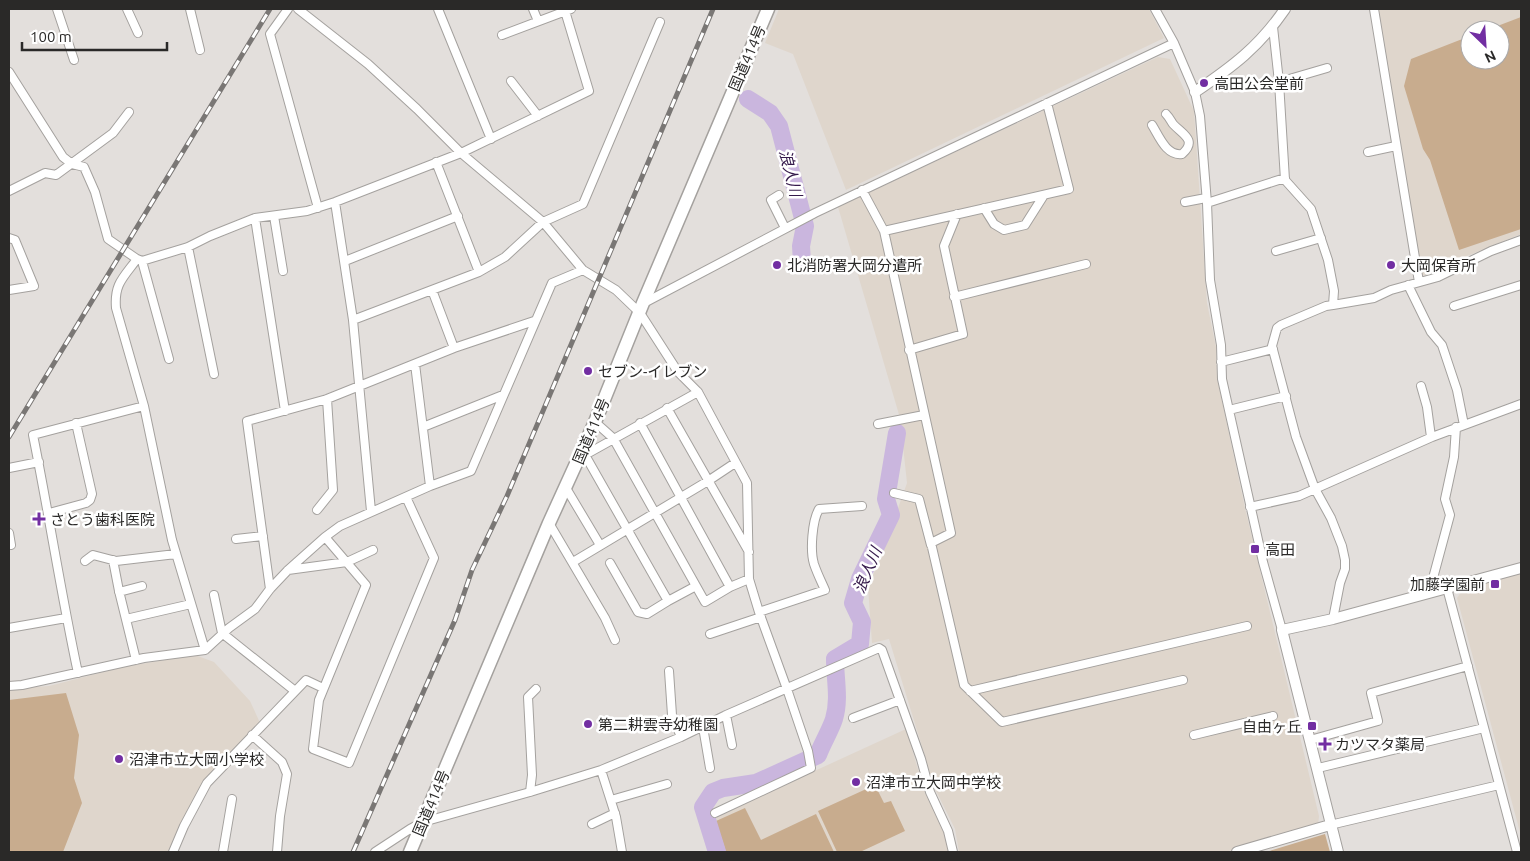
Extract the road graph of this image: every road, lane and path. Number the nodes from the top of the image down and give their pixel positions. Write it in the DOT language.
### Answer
graph roads {
  1 [pos="57,9"];
  2 [pos="127,9"];
  3 [pos="190,9"];
  4 [pos="288,9"];
  5 [pos="298,9"];
  6 [pos="438,9"];
  7 [pos="533,9"];
  8 [pos="768,9"];
  9 [pos="1155,9"];
  10 [pos="1285,9"];
  11 [pos="1374,9"];
  12 [pos="568,10"];
  13 [pos="538,21"];
  14 [pos="660,22"];
  15 [pos="1273,27"];
  16 [pos="138,33"];
  17 [pos="502,35"];
  18 [pos="1174,43"];
  19 [pos="200,50"];
  20 [pos="74,60"];
  21 [pos="1327,68"];
  22 [pos="9,72"];
  23 [pos="511,81"];
  24 [pos="1279,82"];
  25 [pos="1195,92"];
  26 [pos="1047,103"];
  27 [pos="128,112"];
  28 [pos="1166,114"];
  29 [pos="538,116"];
  30 [pos="1152,125"];
  31 [pos="491,139"];
  32 [pos="1396,146"];
  33 [pos="1368,152"];
  34 [pos="460,153"];
  35 [pos="436,162"];
  36 [pos="72,164"];
  37 [pos="1285,178"];
  38 [pos="862,190"];
  39 [pos="9,191"];
  40 [pos="779,195"];
  41 [pos="1044,195"];
  42 [pos="1206,200"];
  43 [pos="335,202"];
  44 [pos="1185,202"];
  45 [pos="318,208"];
  46 [pos="984,208"];
  47 [pos="957,214"];
  48 [pos="274,216"];
  49 [pos="458,216"];
  50 [pos="255,218"];
  51 [pos="543,222"];
  52 [pos="785,228"];
  53 [pos="884,231"];
  54 [pos="9,238"];
  55 [pos="1321,238"];
  56 [pos="1521,240"];
  57 [pos="188,247"];
  58 [pos="1276,251"];
  59 [pos="140,260"];
  60 [pos="345,261"];
  61 [pos="1086,264"];
  62 [pos="283,270"];
  63 [pos="583,270"];
  64 [pos="479,272"];
  65 [pos="1418,282"];
  66 [pos="1408,285"];
  67 [pos="1521,285"];
  68 [pos="9,290"];
  69 [pos="432,290"];
  70 [pos="954,297"];
  71 [pos="1333,305"];
  72 [pos="1454,306"];
  73 [pos="641,308"];
  74 [pos="353,320"];
  75 [pos="534,321"];
  76 [pos="454,348"];
  77 [pos="1273,349"];
  78 [pos="909,350"];
  79 [pos="169,359"];
  80 [pos="1222,362"];
  81 [pos="415,364"];
  82 [pos="214,374"];
  83 [pos="360,385"];
  84 [pos="1421,386"];
  85 [pos="698,392"];
  86 [pos="503,395"];
  87 [pos="1286,396"];
  88 [pos="327,399"];
  89 [pos="1521,404"];
  90 [pos="144,406"];
  91 [pos="667,408"];
  92 [pos="1229,410"];
  93 [pos="285,411"];
  94 [pos="924,415"];
  95 [pos="595,422"];
  96 [pos="76,423"];
  97 [pos="640,424"];
  98 [pos="878,424"];
  99 [pos="1460,426"];
  100 [pos="423,427"];
  101 [pos="1431,437"];
  102 [pos="613,438"];
  103 [pos="583,454"];
  104 [pos="38,462"];
  105 [pos="735,463"];
  106 [pos="9,468"];
  107 [pos="708,481"];
  108 [pos="430,486"];
  109 [pos="566,488"];
  110 [pos="1315,489"];
  111 [pos="894,493"];
  112 [pos="681,496"];
  113 [pos="406,497"];
  114 [pos="862,506"];
  115 [pos="1250,507"];
  116 [pos="317,510"];
  117 [pos="371,511"];
  118 [pos="655,512"];
  119 [pos="49,513"];
  120 [pos="550,523"];
  121 [pos="627,530"];
  122 [pos="9,533"];
  123 [pos="263,536"];
  124 [pos="325,537"];
  125 [pos="236,539"];
  126 [pos="11,545"];
  127 [pos="600,545"];
  128 [pos="931,546"];
  129 [pos="373,550"];
  130 [pos="176,554"];
  131 [pos="750,554"];
  132 [pos="113,560"];
  133 [pos="85,561"];
  134 [pos="347,562"];
  135 [pos="573,562"];
  136 [pos="610,563"];
  137 [pos="1521,568"];
  138 [pos="288,570"];
  139 [pos="749,579"];
  140 [pos="142,586"];
  141 [pos="696,586"];
  142 [pos="730,587"];
  143 [pos="270,588"];
  144 [pos="1447,588"];
  145 [pos="119,592"];
  146 [pos="1429,593"];
  147 [pos="214,595"];
  148 [pos="668,602"];
  149 [pos="191,604"];
  150 [pos="760,614"];
  151 [pos="66,618"];
  152 [pos="126,619"];
  153 [pos="1334,619"];
  154 [pos="1247,626"];
  155 [pos="9,628"];
  156 [pos="1282,630"];
  157 [pos="222,633"];
  158 [pos="710,634"];
  159 [pos="615,640"];
  160 [pos="205,650"];
  161 [pos="136,660"];
  162 [pos="1468,666"];
  163 [pos="669,671"];
  164 [pos="78,673"];
  165 [pos="1183,680"];
  166 [pos="9,686"];
  167 [pos="324,688"];
  168 [pos="536,689"];
  169 [pos="787,689"];
  170 [pos="970,690"];
  171 [pos="295,691"];
  172 [pos="900,700"];
  173 [pos="726,715"];
  174 [pos="1273,716"];
  175 [pos="853,718"];
  176 [pos="703,727"];
  177 [pos="1484,728"];
  178 [pos="252,735"];
  179 [pos="1194,735"];
  180 [pos="681,737"];
  181 [pos="1310,740"];
  182 [pos="732,745"];
  183 [pos="710,768"];
  184 [pos="1318,768"];
  185 [pos="601,770"];
  186 [pos="667,784"];
  187 [pos="1499,785"];
  188 [pos="530,792"];
  189 [pos="232,799"];
  190 [pos="611,800"];
  191 [pos="615,813"];
  192 [pos="715,813"];
  193 [pos="423,822"];
  194 [pos="592,824"];
  195 [pos="1330,825"];
  196 [pos="173,852"];
  197 [pos="223,852"];
  198 [pos="278,852"];
  199 [pos="375,852"];
  200 [pos="410,852"];
  201 [pos="622,852"];
  202 [pos="953,852"];
  203 [pos="1237,852"];
  204 [pos="1338,852"];
  205 [pos="1517,852"];
  1 -- 20 [label="street"];
  2 -- 16 [label="street"];
  3 -- 19 [label="street"];
  4 -- 45 [label="street"];
  5 -- 34 [label="street"];
  6 -- 31 [label="street"];
  7 -- 13 [label="street"];
  8 -- 73 [label="highway, 国道414号"];
  9 -- 18 [label="street"];
  10 -- 15 [label="street"];
  11 -- 32 [label="street"];
  12 -- 13 [label="street"];
  12 -- 29 [label="street"];
  13 -- 17 [label="street"];
  14 -- 51 [label="street"];
  15 -- 24 [label="street"];
  15 -- 25 [label="street"];
  18 -- 25 [label="street"];
  18 -- 26 [label="street"];
  21 -- 24 [label="street"];
  22 -- 36 [label="street"];
  23 -- 29 [label="street"];
  24 -- 37 [label="street"];
  25 -- 42 [label="street"];
  26 -- 38 [label="street"];
  26 -- 41 [label="street"];
  27 -- 36 [label="street"];
  28 -- 30 [label="street"];
  29 -- 31 [label="street"];
  31 -- 34 [label="street"];
  32 -- 33 [label="street"];
  32 -- 65 [label="street"];
  34 -- 35 [label="street"];
  34 -- 51 [label="street"];
  35 -- 43 [label="street"];
  35 -- 49 [label="street"];
  36 -- 39 [label="street"];
  36 -- 59 [label="street"];
  37 -- 42 [label="street"];
  37 -- 55 [label="street"];
  38 -- 52 [label="street"];
  38 -- 53 [label="street"];
  40 -- 52 [label="street"];
  41 -- 46 [label="street"];
  41 -- 46 [label="street"];
  42 -- 44 [label="street"];
  42 -- 80 [label="street"];
  43 -- 45 [label="street"];
  43 -- 60 [label="street"];
  45 -- 48 [label="street"];
  46 -- 47 [label="street"];
  47 -- 53 [label="street"];
  47 -- 70 [label="street"];
  48 -- 50 [label="street"];
  48 -- 62 [label="street"];
  49 -- 60 [label="street"];
  49 -- 64 [label="street"];
  50 -- 57 [label="street"];
  50 -- 93 [label="street"];
  51 -- 63 [label="street"];
  51 -- 64 [label="street"];
  52 -- 73 [label="street"];
  53 -- 78 [label="street"];
  54 -- 68 [label="street"];
  55 -- 58 [label="street"];
  55 -- 71 [label="street"];
  56 -- 65 [label="street"];
  57 -- 59 [label="street"];
  57 -- 82 [label="street"];
  59 -- 79 [label="street"];
  59 -- 90 [label="street"];
  60 -- 74 [label="street"];
  61 -- 70 [label="street"];
  63 -- 73 [label="street"];
  63 -- 75 [label="street"];
  64 -- 69 [label="street"];
  65 -- 66 [label="street"];
  66 -- 71 [label="street"];
  66 -- 99 [label="street"];
  67 -- 72 [label="street"];
  69 -- 74 [label="street"];
  69 -- 76 [label="street"];
  70 -- 78 [label="street"];
  71 -- 77 [label="street"];
  73 -- 85 [label="street"];
  73 -- 95 [label="highway, 国道414号"];
  74 -- 83 [label="street"];
  75 -- 76 [label="street"];
  75 -- 86 [label="street"];
  76 -- 81 [label="street"];
  77 -- 80 [label="street"];
  77 -- 87 [label="street"];
  78 -- 94 [label="street"];
  80 -- 92 [label="street"];
  81 -- 83 [label="street"];
  81 -- 100 [label="street"];
  83 -- 88 [label="street"];
  83 -- 117 [label="street"];
  84 -- 101 [label="street"];
  85 -- 91 [label="street"];
  85 -- 105 [label="street"];
  86 -- 100 [label="street"];
  86 -- 108 [label="street"];
  87 -- 92 [label="street"];
  87 -- 110 [label="street"];
  88 -- 93 [label="street"];
  88 -- 116 [label="street"];
  89 -- 99 [label="street"];
  90 -- 96 [label="street"];
  90 -- 130 [label="street"];
  91 -- 97 [label="street"];
  91 -- 107 [label="street"];
  92 -- 115 [label="street"];
  93 -- 123 [label="street"];
  94 -- 98 [label="street"];
  94 -- 128 [label="street"];
  95 -- 102 [label="street"];
  95 -- 103 [label="highway, 国道414号"];
  96 -- 104 [label="street"];
  96 -- 119 [label="street"];
  97 -- 102 [label="street"];
  97 -- 112 [label="street"];
  99 -- 101 [label="street"];
  99 -- 146 [label="street"];
  100 -- 108 [label="street"];
  101 -- 110 [label="street"];
  102 -- 103 [label="street"];
  102 -- 118 [label="street"];
  103 -- 109 [label="highway, 国道414号"];
  103 -- 121 [label="street"];
  104 -- 106 [label="street"];
  104 -- 119 [label="street"];
  105 -- 107 [label="street"];
  105 -- 131 [label="street"];
  107 -- 112 [label="street"];
  107 -- 131 [label="street"];
  108 -- 113 [label="street"];
  109 -- 120 [label="highway, 国道414号"];
  109 -- 127 [label="street"];
  110 -- 115 [label="street"];
  110 -- 153 [label="street"];
  111 -- 128 [label="street"];
  112 -- 118 [label="street"];
  112 -- 142 [label="street"];
  113 -- 117 [label="street"];
  113 -- 167 [label="street"];
  114 -- 150 [label="street"];
  115 -- 156 [label="street"];
  117 -- 124 [label="street"];
  118 -- 121 [label="street"];
  118 -- 141 [label="street"];
  119 -- 151 [label="street"];
  120 -- 135 [label="street"];
  120 -- 193 [label="highway, 国道414号"];
  121 -- 127 [label="street"];
  121 -- 148 [label="street"];
  122 -- 126 [label="street"];
  123 -- 125 [label="street"];
  123 -- 143 [label="street"];
  124 -- 134 [label="street"];
  124 -- 138 [label="street"];
  127 -- 135 [label="street"];
  128 -- 170 [label="street"];
  129 -- 134 [label="street"];
  130 -- 132 [label="street"];
  130 -- 149 [label="street"];
  131 -- 139 [label="street"];
  132 -- 133 [label="street"];
  132 -- 145 [label="street"];
  134 -- 138 [label="street"];
  134 -- 167 [label="street"];
  135 -- 159 [label="street"];
  136 -- 148 [label="street"];
  137 -- 144 [label="street"];
  138 -- 143 [label="street"];
  139 -- 142 [label="street"];
  139 -- 150 [label="street"];
  140 -- 145 [label="street"];
  141 -- 142 [label="street"];
  141 -- 148 [label="street"];
  143 -- 157 [label="street"];
  144 -- 146 [label="street"];
  144 -- 162 [label="street"];
  145 -- 152 [label="street"];
  146 -- 153 [label="street"];
  147 -- 157 [label="street"];
  149 -- 152 [label="street"];
  149 -- 160 [label="street"];
  150 -- 158 [label="street"];
  150 -- 169 [label="street"];
  151 -- 155 [label="street"];
  151 -- 164 [label="street"];
  152 -- 161 [label="street"];
  153 -- 156 [label="street"];
  154 -- 170 [label="street"];
  156 -- 181 [label="street"];
  157 -- 160 [label="street"];
  157 -- 171 [label="street"];
  160 -- 161 [label="street"];
  161 -- 164 [label="street"];
  162 -- 177 [label="street"];
  162 -- 181 [label="street"];
  163 -- 180 [label="street"];
  164 -- 166 [label="street"];
  165 -- 170 [label="street"];
  167 -- 171 [label="street"];
  168 -- 188 [label="street"];
  169 -- 172 [label="street"];
  169 -- 173 [label="street"];
  169 -- 192 [label="street"];
  171 -- 178 [label="street"];
  172 -- 175 [label="street"];
  172 -- 202 [label="street"];
  173 -- 176 [label="street"];
  173 -- 182 [label="street"];
  174 -- 179 [label="street"];
  176 -- 180 [label="street"];
  176 -- 183 [label="street"];
  177 -- 184 [label="street"];
  177 -- 187 [label="street"];
  178 -- 196 [label="street"];
  178 -- 198 [label="street"];
  180 -- 185 [label="street"];
  181 -- 184 [label="street"];
  184 -- 195 [label="street"];
  185 -- 188 [label="street"];
  185 -- 190 [label="street"];
  186 -- 190 [label="street"];
  187 -- 195 [label="street"];
  187 -- 205 [label="street"];
  188 -- 193 [label="street"];
  189 -- 197 [label="street"];
  190 -- 191 [label="street"];
  191 -- 194 [label="street"];
  191 -- 201 [label="street"];
  193 -- 199 [label="street"];
  193 -- 200 [label="highway, 国道414号"];
  195 -- 203 [label="street"];
  195 -- 204 [label="street"];
}
